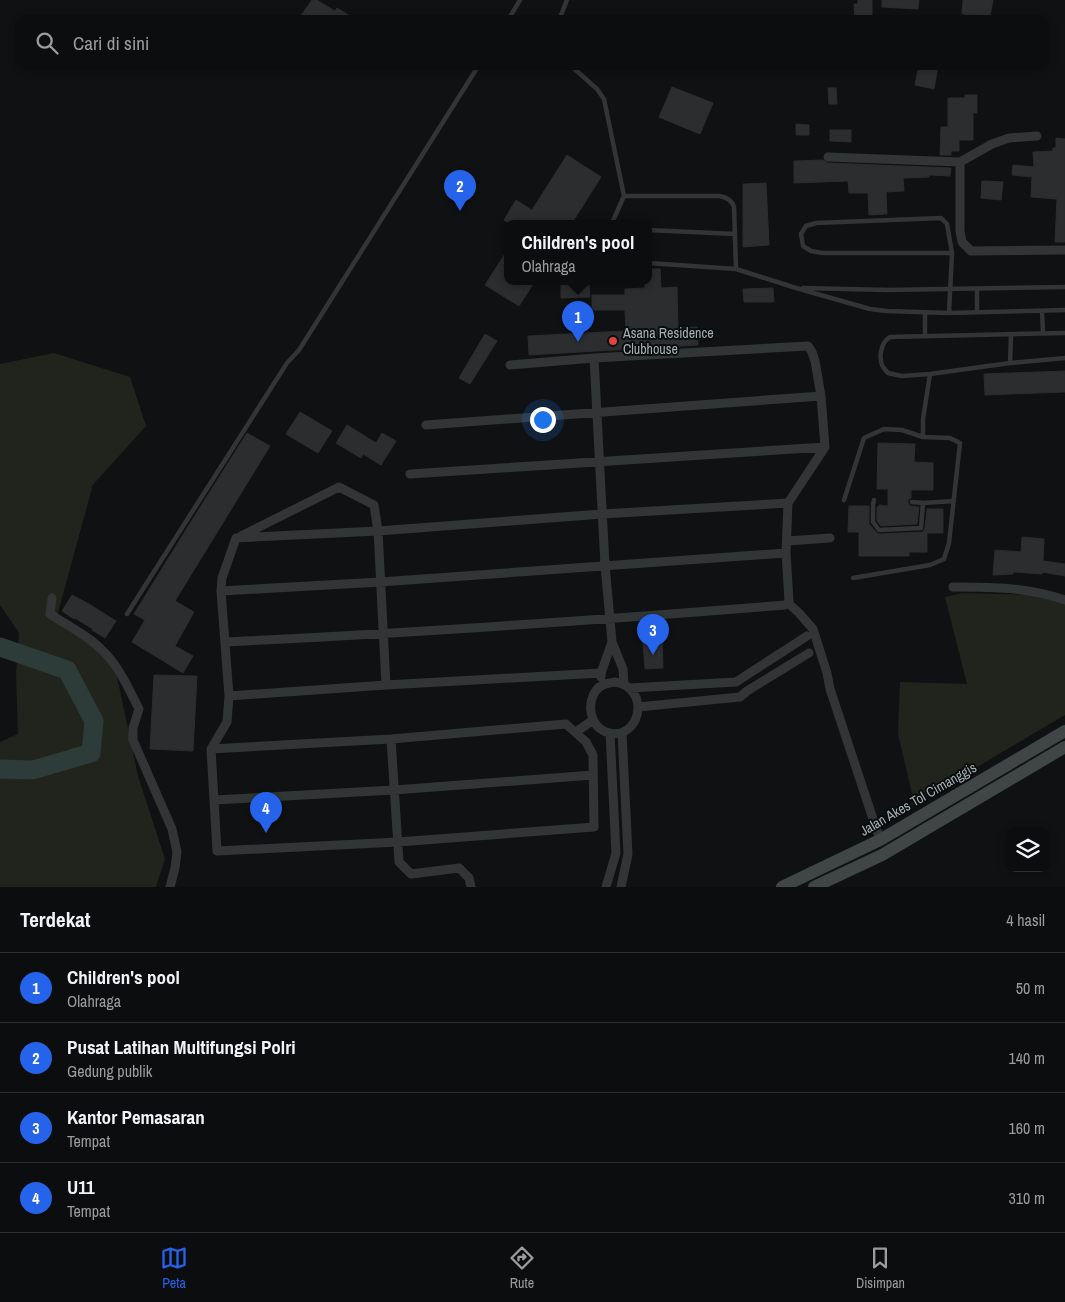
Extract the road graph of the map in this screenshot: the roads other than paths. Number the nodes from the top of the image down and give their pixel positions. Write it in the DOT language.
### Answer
graph roads {
  1 [pos="520,0"];
  2 [pos="566,0"];
  3 [pos="511,15"];
  4 [pos="561,15"];
  5 [pos="476,70"];
  6 [pos="576,70"];
  7 [pos="1037,136"];
  8 [pos="828,157"];
  9 [pos="960,162"];
  10 [pos="624,196"];
  11 [pos="613,220"];
  12 [pos="652,230"];
  13 [pos="735,234"];
  14 [pos="1065,250"];
  15 [pos="952,253"];
  16 [pos="652,263"];
  17 [pos="736,269"];
  18 [pos="1065,287"];
  19 [pos="796,288"];
  20 [pos="950,288"];
  21 [pos="977,289"];
  22 [pos="1065,310"];
  23 [pos="1042,311"];
  24 [pos="977,312"];
  25 [pos="924,313"];
  26 [pos="949,313"];
  27 [pos="1043,333"];
  28 [pos="1065,333"];
  29 [pos="1011,334"];
  30 [pos="925,336"];
  31 [pos="594,358"];
  32 [pos="1065,358"];
  33 [pos="1010,363"];
  34 [pos="510,364"];
  35 [pos="930,374"];
  36 [pos="821,396"];
  37 [pos="596,413"];
  38 [pos="426,425"];
  39 [pos="923,437"];
  40 [pos="825,447"];
  41 [pos="599,462"];
  42 [pos="410,474"];
  43 [pos="844,500"];
  44 [pos="874,500"];
  45 [pos="954,501"];
  46 [pos="912,502"];
  47 [pos="788,503"];
  48 [pos="924,503"];
  49 [pos="602,514"];
  50 [pos="378,531"];
  51 [pos="236,538"];
  52 [pos="830,538"];
  53 [pos="787,541"];
  54 [pos="786,553"];
  55 [pos="605,565"];
  56 [pos="853,578"];
  57 [pos="380,582"];
  58 [pos="954,587"];
  59 [pos="221,591"];
  60 [pos="52,598"];
  61 [pos="1065,600"];
  62 [pos="788,604"];
  63 [pos="127,614"];
  64 [pos="610,619"];
  65 [pos="383,634"];
  66 [pos="807,636"];
  67 [pos="225,642"];
  68 [pos="612,642"];
  69 [pos="808,653"];
  70 [pos="601,673"];
  71 [pos="736,682"];
  72 [pos="386,685"];
  73 [pos="602,685"];
  74 [pos="627,686"];
  75 [pos="229,696"];
  76 [pos="740,697"];
  77 [pos="638,707"];
  78 [pos="593,720"];
  79 [pos="1065,731"];
  80 [pos="576,732"];
  81 [pos="610,733"];
  82 [pos="622,733"];
  83 [pos="391,739"];
  84 [pos="1065,747"];
  85 [pos="211,749"];
  86 [pos="594,775"];
  87 [pos="394,790"];
  88 [pos="214,800"];
  89 [pos="880,840"];
  90 [pos="398,842"];
  91 [pos="791,885"];
  92 [pos="170,887"];
  93 [pos="471,887"];
  94 [pos="606,887"];
  95 [pos="621,887"];
  96 [pos="814,887"];
  1 -- 3 [label="lane"];
  2 -- 4 [label="lane"];
  5 -- 63 [label="lane"];
  6 -- 10 [label="lane"];
  7 -- 9 [label="street"];
  8 -- 9 [label="street"];
  9 -- 14 [label="street"];
  10 -- 11 [label="lane"];
  10 -- 13 [label="lane"];
  12 -- 13 [label="lane"];
  13 -- 17 [label="lane"];
  15 -- 15 [label="lane"];
  15 -- 20 [label="lane"];
  16 -- 17 [label="lane"];
  17 -- 19 [label="lane"];
  18 -- 21 [label="lane"];
  19 -- 20 [label="lane"];
  19 -- 25 [label="lane"];
  20 -- 21 [label="lane"];
  20 -- 26 [label="lane"];
  21 -- 24 [label="lane"];
  22 -- 23 [label="lane"];
  23 -- 24 [label="lane"];
  23 -- 27 [label="lane"];
  24 -- 26 [label="lane"];
  25 -- 26 [label="lane"];
  25 -- 30 [label="lane"];
  27 -- 28 [label="lane"];
  27 -- 29 [label="lane"];
  29 -- 30 [label="lane"];
  29 -- 33 [label="lane"];
  30 -- 35 [label="lane"];
  31 -- 34 [label="street"];
  31 -- 36 [label="street"];
  31 -- 37 [label="street"];
  32 -- 33 [label="lane"];
  33 -- 35 [label="lane"];
  35 -- 39 [label="lane"];
  36 -- 37 [label="street"];
  36 -- 40 [label="street"];
  37 -- 38 [label="street"];
  37 -- 41 [label="street"];
  39 -- 43 [label="lane"];
  39 -- 45 [label="lane"];
  40 -- 41 [label="street"];
  40 -- 47 [label="street"];
  41 -- 42 [label="street"];
  41 -- 49 [label="street"];
  44 -- 48 [label="lane"];
  45 -- 48 [label="lane"];
  45 -- 56 [label="lane"];
  46 -- 48 [label="lane"];
  47 -- 49 [label="street"];
  47 -- 53 [label="street"];
  49 -- 50 [label="street"];
  49 -- 55 [label="street"];
  50 -- 51 [label="street"];
  50 -- 51 [label="street"];
  50 -- 57 [label="street"];
  51 -- 59 [label="street"];
  52 -- 53 [label="street"];
  53 -- 54 [label="street"];
  54 -- 55 [label="street"];
  54 -- 62 [label="street"];
  55 -- 57 [label="street"];
  55 -- 64 [label="street"];
  57 -- 59 [label="street"];
  57 -- 65 [label="street"];
  58 -- 61 [label="street"];
  59 -- 67 [label="street"];
  60 -- 92 [label="street"];
  62 -- 64 [label="street"];
  62 -- 89 [label="street"];
  64 -- 65 [label="street"];
  64 -- 68 [label="street"];
  65 -- 67 [label="street"];
  65 -- 72 [label="street"];
  66 -- 71 [label="street"];
  67 -- 75 [label="street"];
  68 -- 70 [label="street"];
  68 -- 74 [label="street"];
  69 -- 76 [label="street"];
  70 -- 72 [label="street"];
  70 -- 73 [label="street"];
  71 -- 74 [label="street"];
  71 -- 76 [label="street"];
  72 -- 75 [label="street"];
  73 -- 74 [label="street"];
  73 -- 78 [label="street"];
  74 -- 77 [label="street"];
  75 -- 85 [label="street"];
  76 -- 77 [label="street"];
  77 -- 82 [label="street"];
  78 -- 80 [label="street"];
  78 -- 81 [label="street"];
  79 -- 89 [label="main road, Jalan Akes Tol Cimanggis"];
  80 -- 83 [label="street"];
  80 -- 86 [label="street"];
  81 -- 82 [label="street"];
  81 -- 94 [label="street"];
  82 -- 95 [label="street"];
  83 -- 85 [label="street"];
  83 -- 87 [label="street"];
  84 -- 96 [label="main road"];
  85 -- 88 [label="street"];
  86 -- 87 [label="street"];
  86 -- 90 [label="street"];
  87 -- 88 [label="street"];
  87 -- 90 [label="street"];
  88 -- 90 [label="street"];
  89 -- 91 [label="main road, Jalan Akes Tol Cimanggis"];
  90 -- 93 [label="street"];
}
